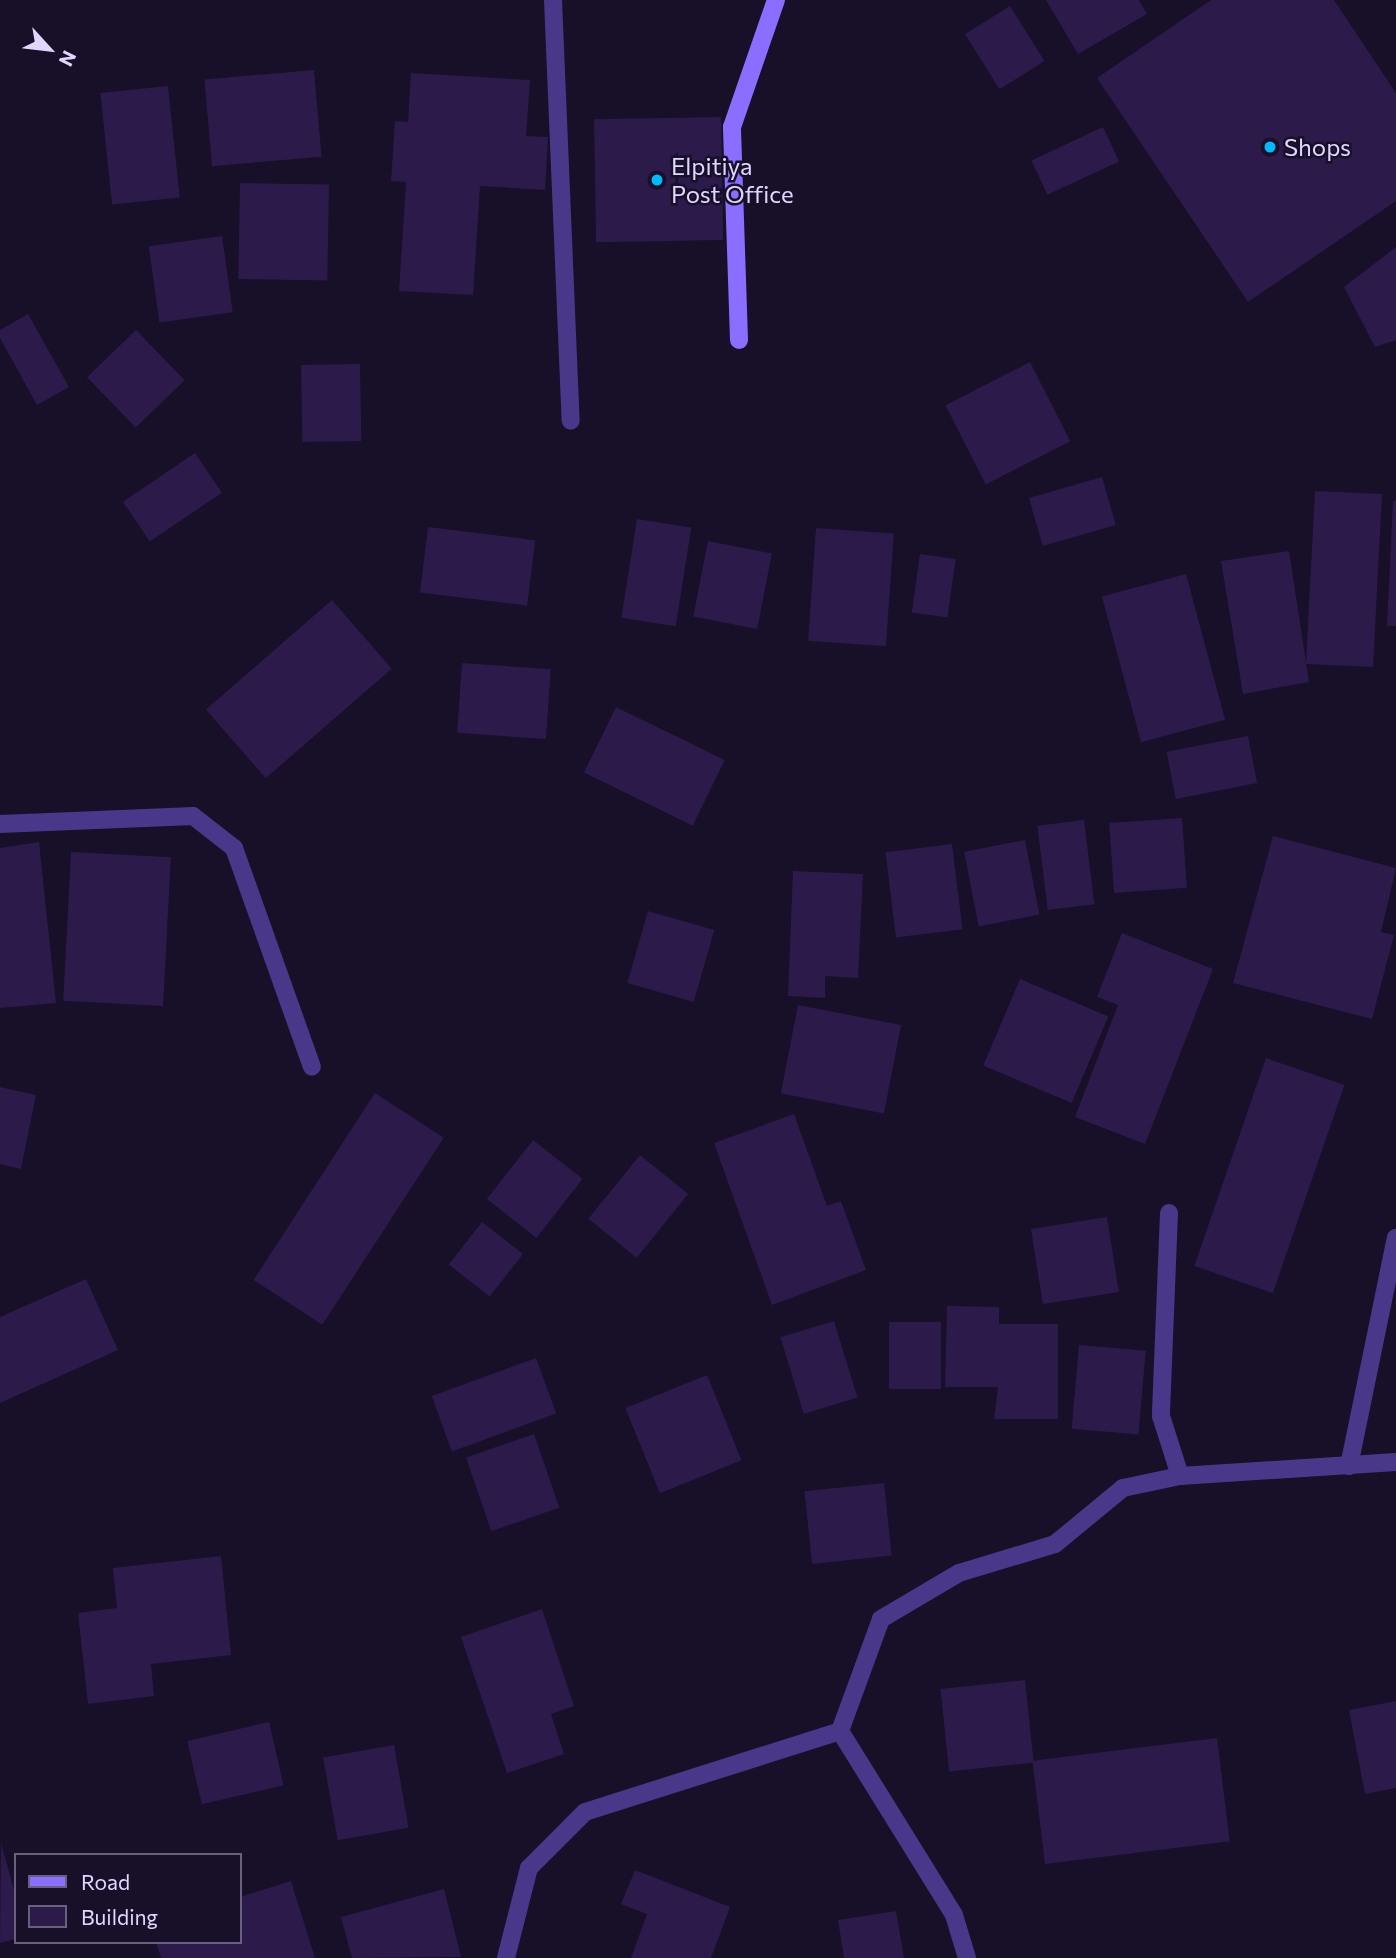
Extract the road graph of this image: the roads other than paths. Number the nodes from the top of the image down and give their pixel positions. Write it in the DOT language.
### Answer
graph roads {
  1 [pos="553,0"];
  2 [pos="776,0"];
  3 [pos="738,340"];
  4 [pos="571,421"];
  5 [pos="0,824"];
  6 [pos="312,1067"];
  7 [pos="1169,1213"];
  8 [pos="1396,1237"];
  9 [pos="1396,1462"];
  10 [pos="1349,1466"];
  11 [pos="1180,1476"];
  12 [pos="840,1731"];
  13 [pos="506,1958"];
  14 [pos="967,1958"];
  1 -- 4 [label="street"];
  2 -- 3 [label="main road"];
  5 -- 6 [label="street"];
  7 -- 11 [label="street"];
  8 -- 10 [label="street"];
  9 -- 10 [label="street"];
  10 -- 11 [label="street"];
  11 -- 12 [label="street"];
  12 -- 13 [label="street"];
  12 -- 14 [label="street"];
}
